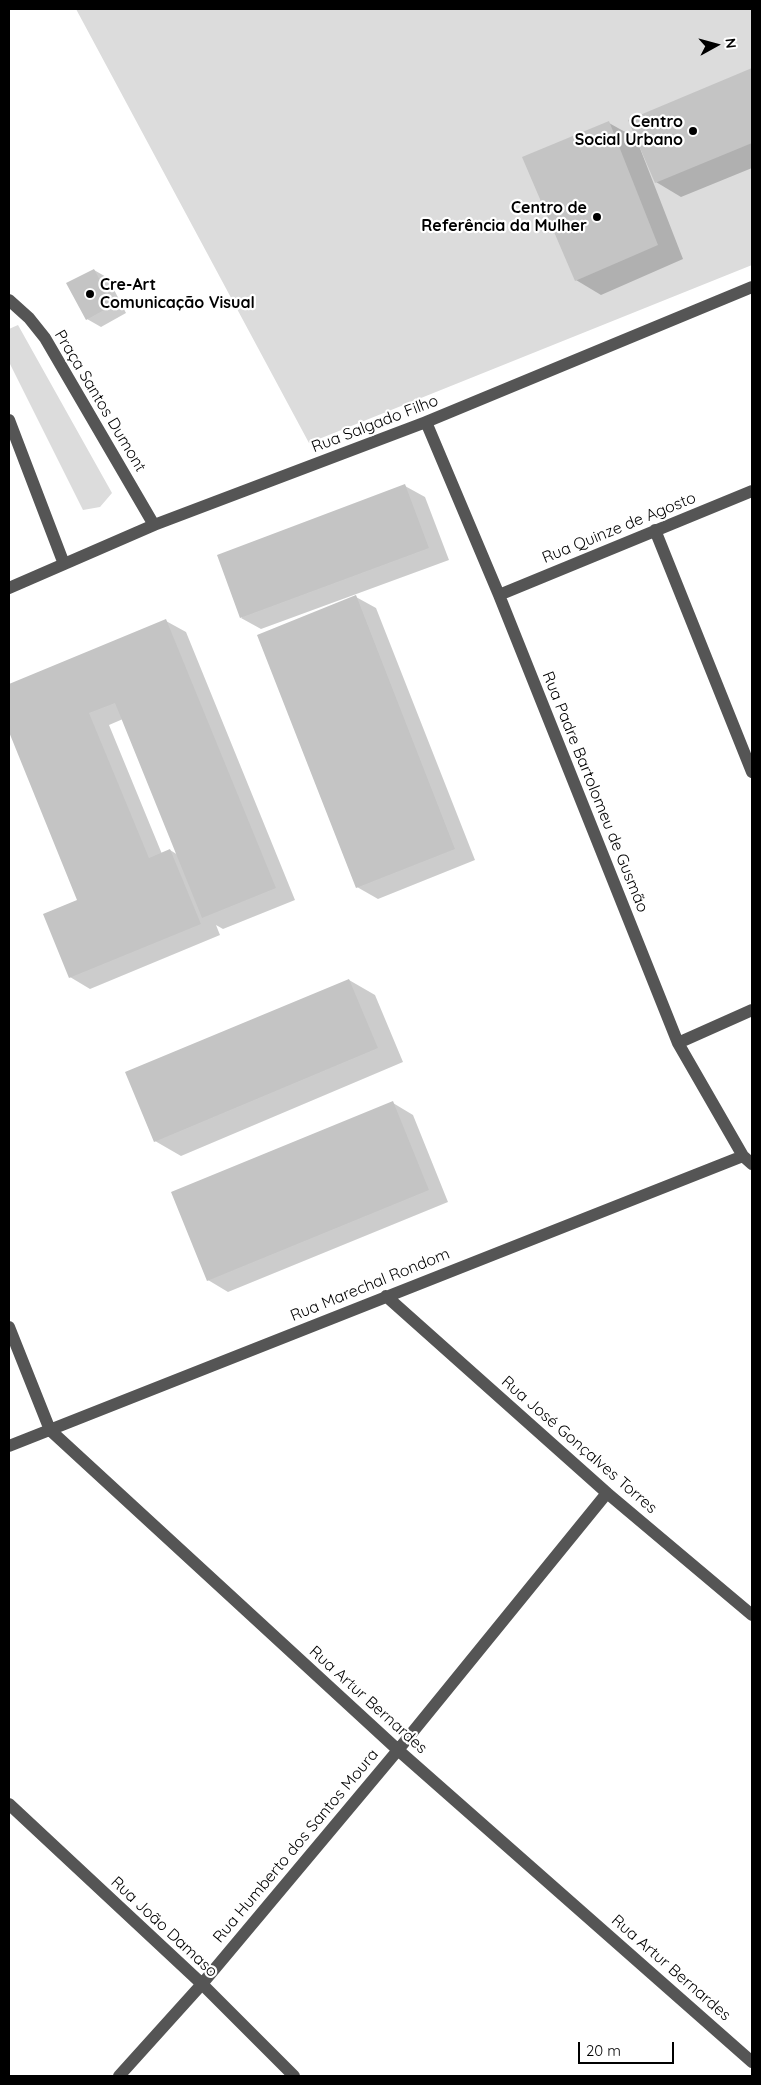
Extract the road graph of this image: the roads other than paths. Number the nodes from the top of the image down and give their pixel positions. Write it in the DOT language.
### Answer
graph roads {
  1 [pos="752,287"];
  2 [pos="9,300"];
  3 [pos="9,420"];
  4 [pos="426,422"];
  5 [pos="752,491"];
  6 [pos="154,525"];
  7 [pos="655,530"];
  8 [pos="64,564"];
  9 [pos="9,588"];
  10 [pos="499,595"];
  11 [pos="752,772"];
  12 [pos="752,1010"];
  13 [pos="678,1043"];
  14 [pos="748,1160"];
  15 [pos="386,1296"];
  16 [pos="9,1327"];
  17 [pos="50,1430"];
  18 [pos="9,1446"];
  19 [pos="607,1493"];
  20 [pos="752,1615"];
  21 [pos="398,1750"];
  22 [pos="9,1804"];
  23 [pos="202,1984"];
  24 [pos="752,2062"];
  25 [pos="119,2076"];
  26 [pos="294,2076"];
  1 -- 4 [label="street, Rua Salgado Filho"];
  2 -- 6 [label="street, Praça Santos Dumont"];
  3 -- 8 [label="street"];
  4 -- 6 [label="street, Rua Salgado Filho"];
  4 -- 10 [label="street, Rua Padre Bartolomeu de Gusmão"];
  5 -- 7 [label="street, Rua Quinze de Agosto"];
  6 -- 8 [label="street, Rua Salgado Filho"];
  7 -- 10 [label="street, Rua Quinze de Agosto"];
  7 -- 11 [label="street"];
  8 -- 9 [label="street, Rua Salgado Filho"];
  10 -- 13 [label="street, Rua Padre Bartolomeu de Gusmão"];
  12 -- 13 [label="street"];
  13 -- 14 [label="street, Rua Padre Bartolomeu de Gusmão"];
  14 -- 15 [label="street, Rua Marechal Rondom"];
  15 -- 17 [label="street, Rua Marechal Rondom"];
  15 -- 19 [label="street, Rua José Gonçalves Torres"];
  16 -- 17 [label="street, Rua Artur Bernardes"];
  17 -- 18 [label="street, Rua Marechal Rondom"];
  17 -- 21 [label="street, Rua Artur Bernardes"];
  19 -- 20 [label="street, Rua José Gonçalves Torres"];
  19 -- 21 [label="street, Rua Humberto dos Santos Moura"];
  21 -- 23 [label="street, Rua Humberto dos Santos Moura"];
  21 -- 24 [label="street, Rua Artur Bernardes"];
  22 -- 23 [label="street, Rua João Damaso"];
  23 -- 25 [label="street, Rua Humberto dos Santos Moura"];
  23 -- 26 [label="street, Rua João Damaso"];
}
